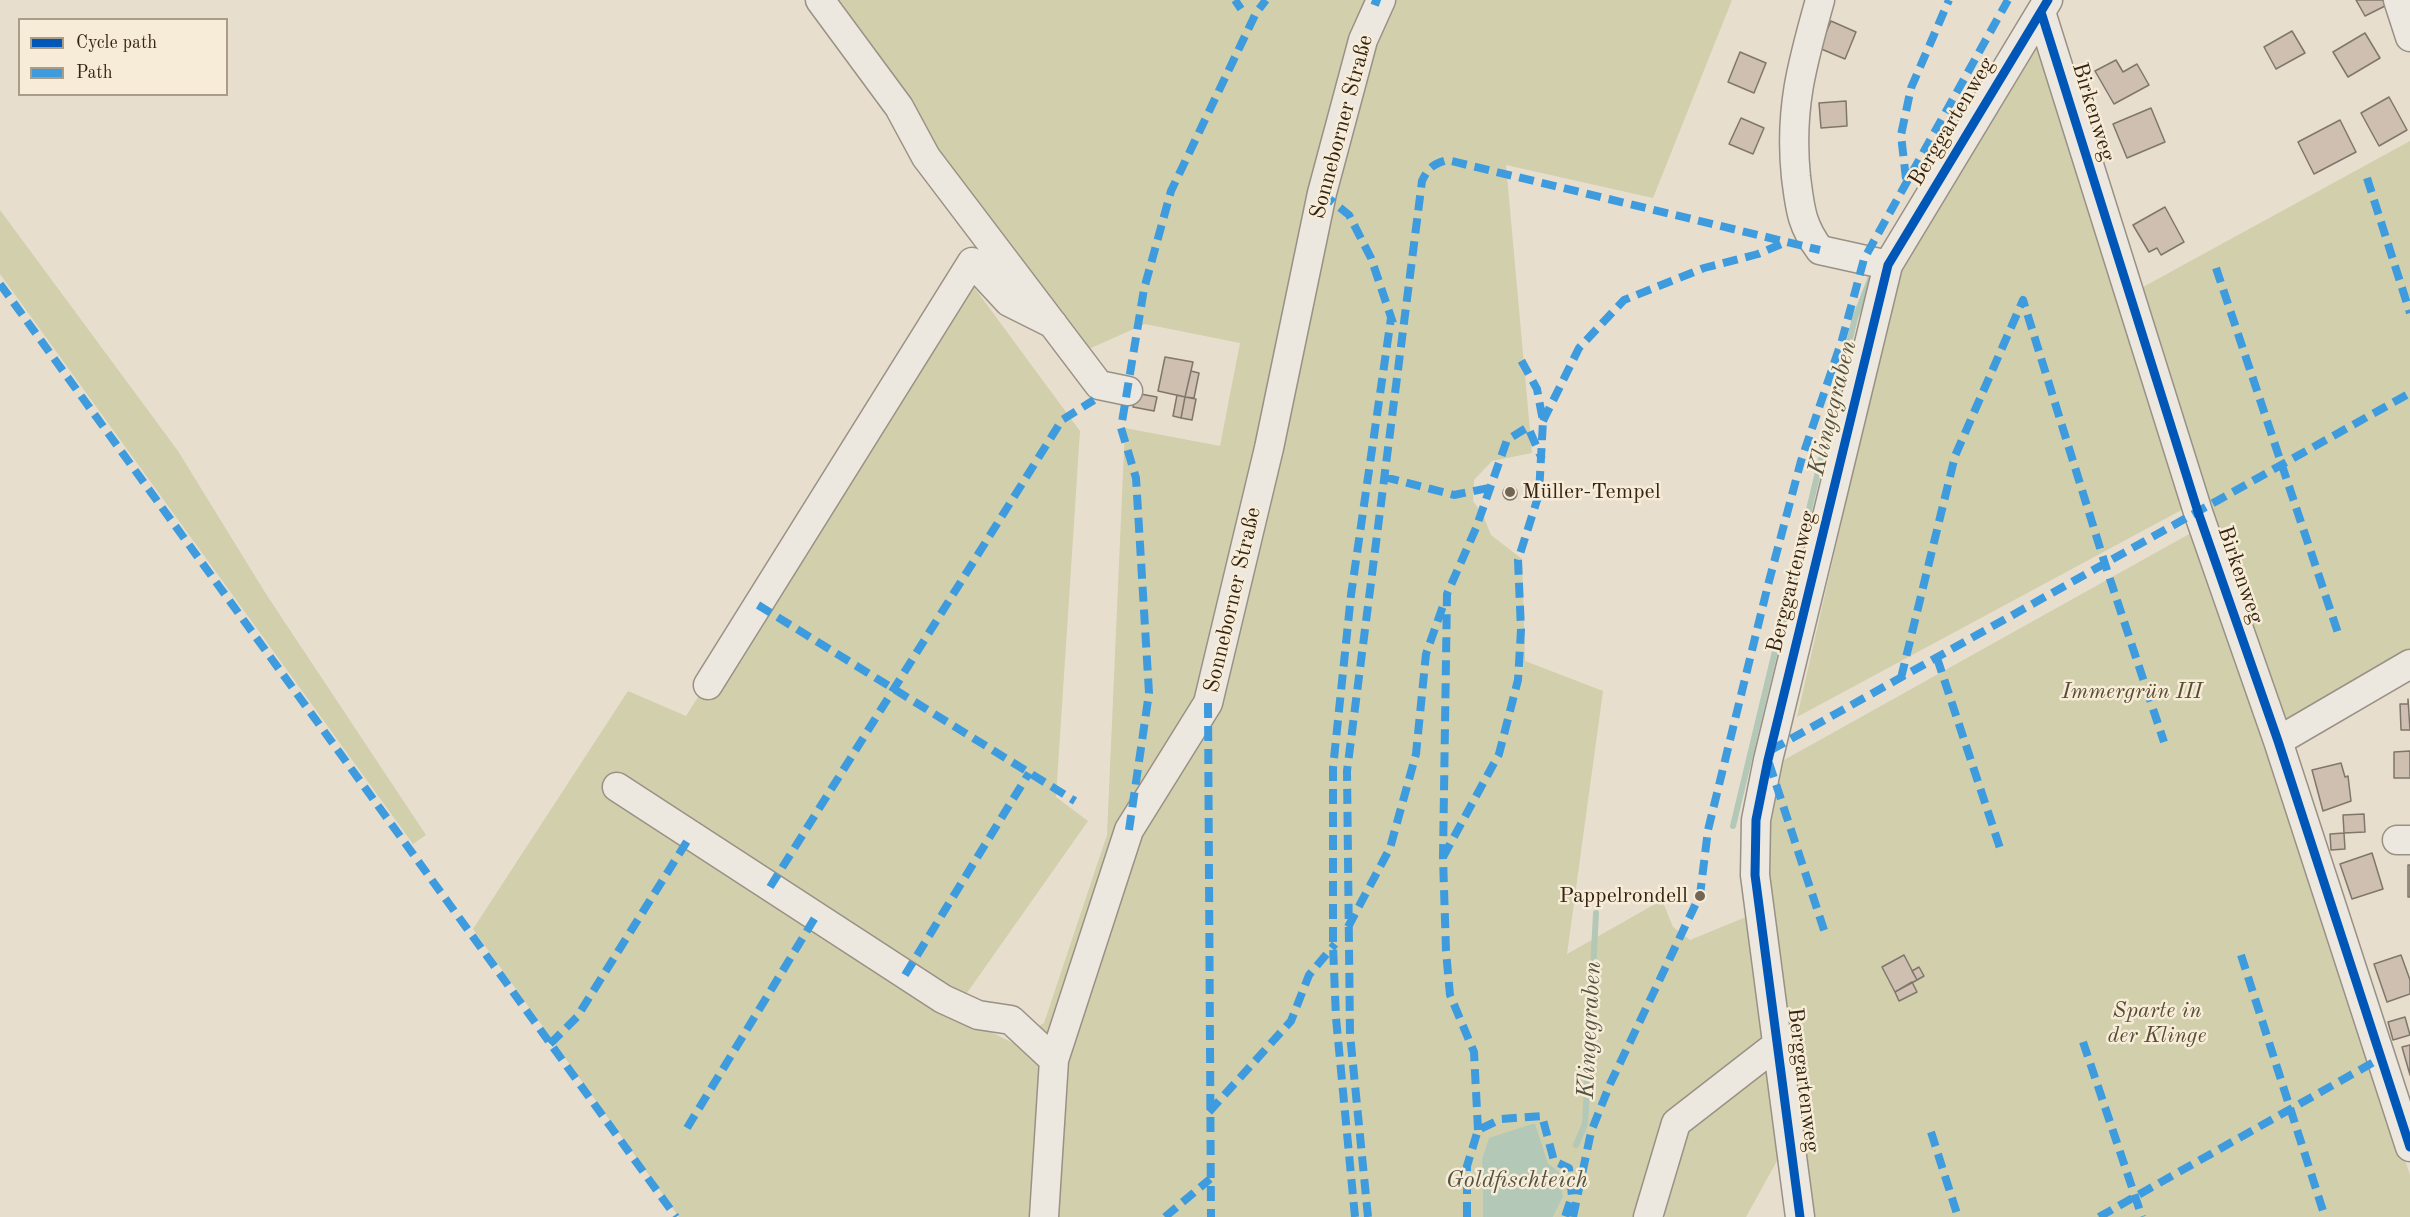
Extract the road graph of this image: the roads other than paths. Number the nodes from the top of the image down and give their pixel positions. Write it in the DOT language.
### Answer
graph roads {
  1 [pos="820,0"];
  2 [pos="1381,0"];
  3 [pos="1820,0"];
  4 [pos="2398,0"];
  5 [pos="2044,6"];
  6 [pos="2410,36"];
  7 [pos="1888,266"];
  8 [pos="1053,324"];
  9 [pos="1128,391"];
  10 [pos="2410,664"];
  11 [pos="708,685"];
  12 [pos="2278,741"];
  13 [pos="617,787"];
  14 [pos="1779,1043"];
  15 [pos="1054,1060"];
  16 [pos="2410,1147"];
  17 [pos="1044,1217"];
  18 [pos="1648,1217"];
  19 [pos="1800,1217"];
  1 -- 8 [label="street"];
  2 -- 15 [label="street, Sonneborner Straße"];
  3 -- 7 [label="street"];
  4 -- 6 [label="street"];
  5 -- 7 [label="street, Berggartenweg"];
  5 -- 12 [label="street, Birkenweg"];
  7 -- 14 [label="street, Berggartenweg"];
  8 -- 9 [label="street"];
  8 -- 11 [label="street"];
  10 -- 12 [label="street"];
  12 -- 16 [label="street, Birkenweg"];
  13 -- 15 [label="street"];
  14 -- 18 [label="street"];
  14 -- 19 [label="street, Berggartenweg"];
  15 -- 17 [label="street, Sonneborner Straße"];
}
